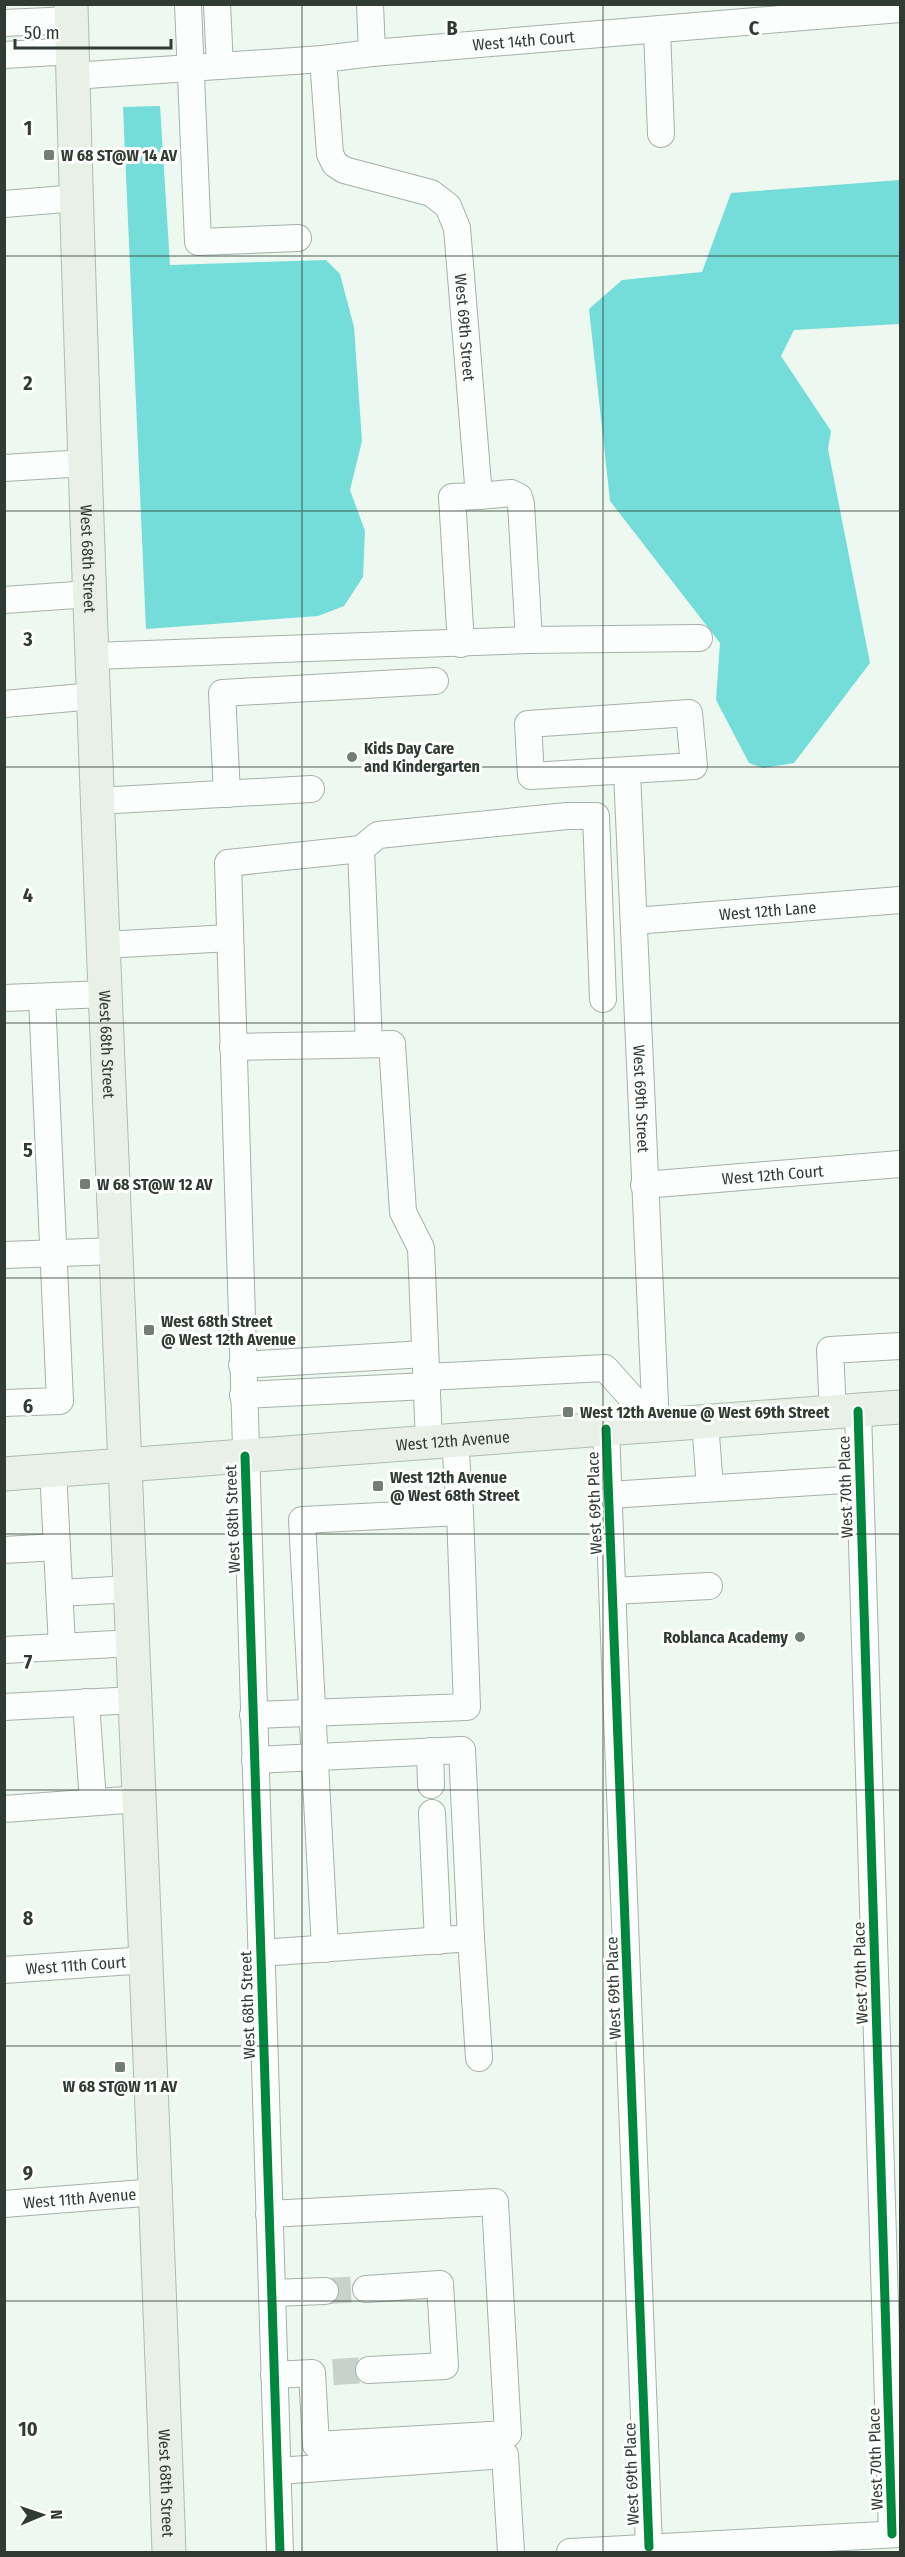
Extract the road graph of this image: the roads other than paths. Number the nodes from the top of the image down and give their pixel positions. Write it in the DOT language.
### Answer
graph roads {
  1 [pos="188,4"];
  2 [pos="217,4"];
  3 [pos="370,4"];
  4 [pos="900,9"];
  5 [pos="4,23"];
  6 [pos="657,30"];
  7 [pos="72,38"];
  8 [pos="372,53"];
  9 [pos="4,55"];
  10 [pos="323,59"];
  11 [pos="220,66"];
  12 [pos="190,68"];
  13 [pos="661,134"];
  14 [pos="77,198"];
  15 [pos="4,204"];
  16 [pos="298,238"];
  17 [pos="86,463"];
  18 [pos="4,468"];
  19 [pos="479,496"];
  20 [pos="90,594"];
  21 [pos="4,600"];
  22 [pos="699,638"];
  23 [pos="529,640"];
  24 [pos="461,644"];
  25 [pos="93,656"];
  26 [pos="435,681"];
  27 [pos="94,696"];
  28 [pos="4,704"];
  29 [pos="627,772"];
  30 [pos="311,789"];
  31 [pos="227,794"];
  32 [pos="98,801"];
  33 [pos="361,849"];
  34 [pos="900,900"];
  35 [pos="634,921"];
  36 [pos="230,938"];
  37 [pos="104,945"];
  38 [pos="106,994"];
  39 [pos="42,997"];
  40 [pos="4,998"];
  41 [pos="603,999"];
  42 [pos="369,1044"];
  43 [pos="233,1047"];
  44 [pos="900,1164"];
  45 [pos="644,1185"];
  46 [pos="116,1251"];
  47 [pos="55,1253"];
  48 [pos="4,1255"];
  49 [pos="900,1346"];
  50 [pos="242,1365"];
  51 [pos="426,1372"];
  52 [pos="243,1395"];
  53 [pos="4,1402"];
  54 [pos="900,1407"];
  55 [pos="846,1412"];
  56 [pos="705,1422"];
  57 [pos="656,1425"];
  58 [pos="606,1429"];
  59 [pos="442,1441"];
  60 [pos="245,1456"];
  61 [pos="125,1465"];
  62 [pos="53,1470"];
  63 [pos="4,1474"];
  64 [pos="860,1479"];
  65 [pos="710,1488"];
  66 [pos="609,1495"];
  67 [pos="460,1512"];
  68 [pos="57,1547"];
  69 [pos="4,1550"];
  70 [pos="709,1586"];
  71 [pos="131,1589"];
  72 [pos="613,1591"];
  73 [pos="60,1593"];
  74 [pos="133,1643"];
  75 [pos="62,1646"];
  76 [pos="4,1650"];
  77 [pos="135,1700"];
  78 [pos="86,1702"];
  79 [pos="4,1707"];
  80 [pos="312,1713"];
  81 [pos="253,1715"];
  82 [pos="430,1751"];
  83 [pos="315,1756"];
  84 [pos="255,1760"];
  85 [pos="431,1785"];
  86 [pos="139,1798"];
  87 [pos="93,1802"];
  88 [pos="4,1809"];
  89 [pos="432,1813"];
  90 [pos="471,1938"];
  91 [pos="438,1941"];
  92 [pos="325,1949"];
  93 [pos="261,1953"];
  94 [pos="146,1960"];
  95 [pos="4,1970"];
  96 [pos="479,2058"];
  97 [pos="156,2192"];
  98 [pos="4,2204"];
  99 [pos="269,2214"];
  100 [pos="366,2289"];
  101 [pos="325,2291"];
  102 [pos="272,2294"];
  103 [pos="369,2370"];
  104 [pos="274,2375"];
  105 [pos="278,2471"];
  106 [pos="896,2534"];
  107 [pos="648,2547"];
  108 [pos="169,2553"];
  109 [pos="280,2553"];
  110 [pos="511,2553"];
  111 [pos="570,2553"];
  1 -- 12 [label="street"];
  2 -- 11 [label="street"];
  3 -- 8 [label="street"];
  4 -- 6 [label="street, West 14th Court"];
  5 -- 7 [label="street"];
  6 -- 8 [label="street, West 14th Court"];
  6 -- 13 [label="street"];
  7 -- 9 [label="street"];
  7 -- 12 [label="street, West 14th Court"];
  7 -- 14 [label="main road, West 68th Street"];
  8 -- 10 [label="street, West 14th Court"];
  10 -- 11 [label="street, West 14th Court"];
  10 -- 19 [label="street, West 69th Street"];
  11 -- 12 [label="street, West 14th Court"];
  12 -- 16 [label="street"];
  14 -- 15 [label="street"];
  14 -- 17 [label="main road, West 68th Street"];
  17 -- 18 [label="street"];
  17 -- 20 [label="main road, West 68th Street"];
  19 -- 23 [label="street"];
  19 -- 24 [label="street"];
  20 -- 21 [label="street"];
  20 -- 25 [label="main road, West 68th Street"];
  22 -- 23 [label="street"];
  23 -- 24 [label="street"];
  24 -- 25 [label="street"];
  25 -- 27 [label="main road, West 68th Street"];
  26 -- 31 [label="street"];
  27 -- 28 [label="street"];
  27 -- 32 [label="main road, West 68th Street"];
  29 -- 29 [label="street"];
  29 -- 35 [label="street, West 69th Street"];
  30 -- 31 [label="street"];
  31 -- 32 [label="street"];
  32 -- 37 [label="main road, West 68th Street"];
  33 -- 36 [label="street, West 68th Street"];
  33 -- 41 [label="street"];
  33 -- 42 [label="street"];
  34 -- 35 [label="street, West 12th Lane"];
  35 -- 45 [label="street, West 69th Street"];
  36 -- 37 [label="street"];
  36 -- 43 [label="street, West 68th Street"];
  37 -- 38 [label="main road, West 68th Street"];
  38 -- 39 [label="street"];
  38 -- 46 [label="main road, West 68th Street"];
  39 -- 40 [label="street"];
  39 -- 47 [label="street"];
  42 -- 43 [label="street"];
  42 -- 51 [label="street"];
  43 -- 50 [label="street, West 68th Street"];
  44 -- 45 [label="street, West 12th Court"];
  45 -- 57 [label="street, West 69th Street"];
  46 -- 47 [label="street"];
  46 -- 61 [label="main road, West 68th Street"];
  47 -- 48 [label="street"];
  47 -- 53 [label="street"];
  49 -- 55 [label="street, West 70th Place"];
  50 -- 51 [label="street"];
  50 -- 52 [label="street, West 68th Street"];
  51 -- 52 [label="street"];
  51 -- 57 [label="street"];
  51 -- 59 [label="street"];
  52 -- 60 [label="street, West 68th Street"];
  54 -- 55 [label="main road, West 12th Avenue"];
  55 -- 56 [label="main road, West 12th Avenue"];
  55 -- 64 [label="street, West 70th Place"];
  56 -- 57 [label="main road, West 12th Avenue"];
  56 -- 65 [label="street"];
  57 -- 58 [label="main road, West 12th Avenue"];
  58 -- 59 [label="main road, West 12th Avenue"];
  58 -- 66 [label="street, West 69th Place"];
  59 -- 60 [label="main road, West 12th Avenue"];
  59 -- 67 [label="street"];
  60 -- 61 [label="main road, West 12th Avenue"];
  60 -- 81 [label="street, West 68th Street"];
  61 -- 62 [label="main road, West 12th Avenue"];
  61 -- 71 [label="main road, West 68th Street"];
  62 -- 63 [label="main road, West 12th Avenue"];
  62 -- 68 [label="street"];
  64 -- 65 [label="street"];
  64 -- 106 [label="street, West 70th Place"];
  65 -- 66 [label="street"];
  66 -- 72 [label="street, West 69th Place"];
  67 -- 80 [label="street"];
  67 -- 80 [label="street"];
  68 -- 69 [label="street"];
  68 -- 73 [label="street"];
  70 -- 72 [label="street"];
  71 -- 73 [label="street"];
  71 -- 74 [label="main road, West 68th Street"];
  72 -- 107 [label="street, West 69th Place"];
  73 -- 75 [label="street"];
  74 -- 75 [label="street"];
  74 -- 77 [label="main road, West 68th Street"];
  75 -- 76 [label="street"];
  77 -- 78 [label="street"];
  77 -- 86 [label="main road, West 68th Street"];
  78 -- 79 [label="street"];
  78 -- 87 [label="street"];
  80 -- 81 [label="street"];
  80 -- 83 [label="street"];
  81 -- 84 [label="street, West 68th Street"];
  82 -- 83 [label="street"];
  82 -- 85 [label="street"];
  82 -- 90 [label="street"];
  83 -- 84 [label="street"];
  83 -- 92 [label="street"];
  84 -- 93 [label="street, West 68th Street"];
  86 -- 87 [label="street"];
  86 -- 94 [label="main road, West 68th Street"];
  87 -- 88 [label="street"];
  89 -- 91 [label="street"];
  90 -- 91 [label="street"];
  90 -- 96 [label="street"];
  91 -- 92 [label="street"];
  92 -- 93 [label="street"];
  93 -- 99 [label="street, West 68th Street"];
  94 -- 95 [label="street, West 11th Court"];
  94 -- 97 [label="main road, West 68th Street"];
  97 -- 98 [label="street, West 11th Avenue"];
  97 -- 108 [label="main road, West 68th Street"];
  99 -- 102 [label="street, West 68th Street"];
  99 -- 104 [label="street"];
  100 -- 103 [label="street"];
  101 -- 102 [label="street"];
  102 -- 104 [label="street, West 68th Street"];
  104 -- 105 [label="street, West 68th Street"];
  105 -- 109 [label="street, West 68th Street"];
  105 -- 110 [label="street"];
  106 -- 107 [label="street"];
  107 -- 111 [label="street"];
}
